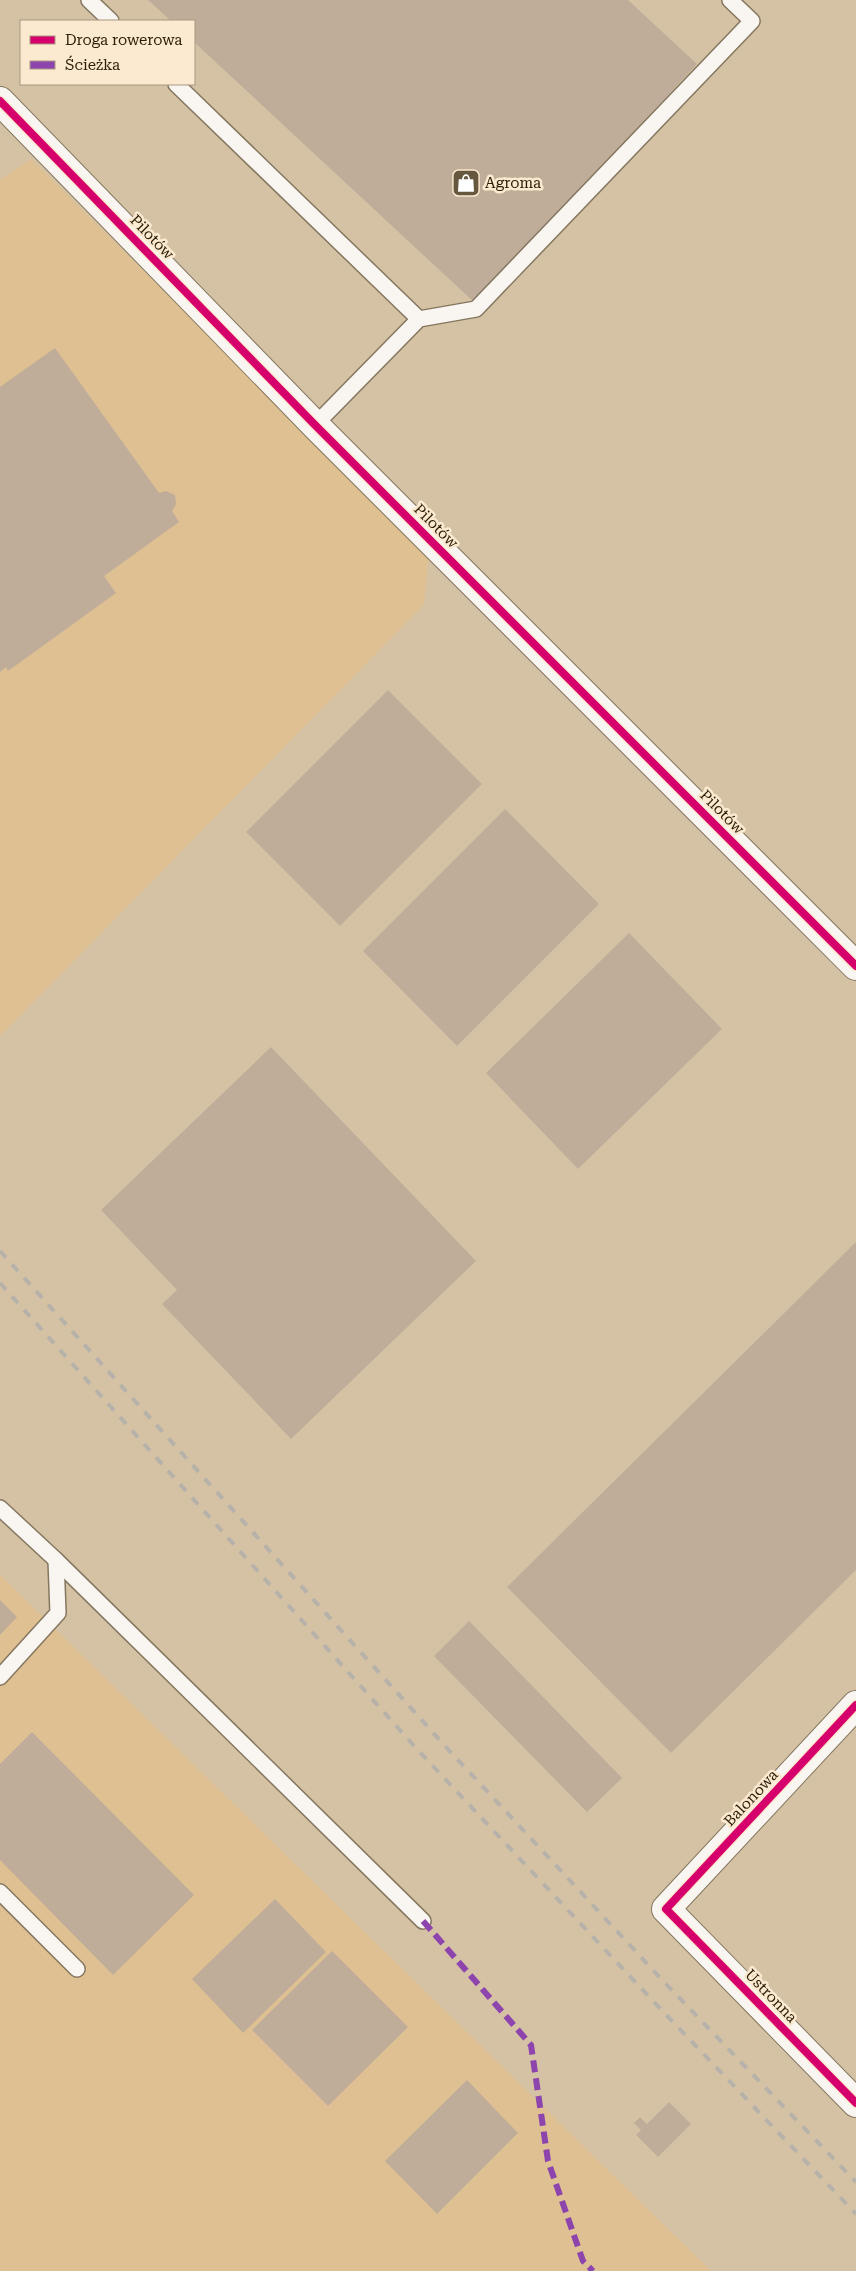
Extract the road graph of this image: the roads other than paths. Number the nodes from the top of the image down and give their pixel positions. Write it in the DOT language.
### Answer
graph roads {
  1 [pos="89,0"];
  2 [pos="730,0"];
  3 [pos="110,20"];
  4 [pos="177,85"];
  5 [pos="0,101"];
  6 [pos="419,319"];
  7 [pos="315,425"];
  8 [pos="856,966"];
  9 [pos="0,1508"];
  10 [pos="56,1560"];
  11 [pos="0,1677"];
  12 [pos="856,1705"];
  13 [pos="0,1892"];
  14 [pos="666,1909"];
  15 [pos="423,1921"];
  16 [pos="77,1969"];
  17 [pos="856,2103"];
  1 -- 3 [label="lane"];
  2 -- 6 [label="lane"];
  4 -- 6 [label="lane"];
  5 -- 7 [label="street, Pilotów"];
  6 -- 7 [label="lane"];
  7 -- 8 [label="street, Pilotów"];
  9 -- 10 [label="lane"];
  10 -- 11 [label="lane"];
  10 -- 15 [label="lane"];
  12 -- 14 [label="street, Balonowa"];
  13 -- 16 [label="lane"];
  14 -- 17 [label="street, Ustronna"];
}
